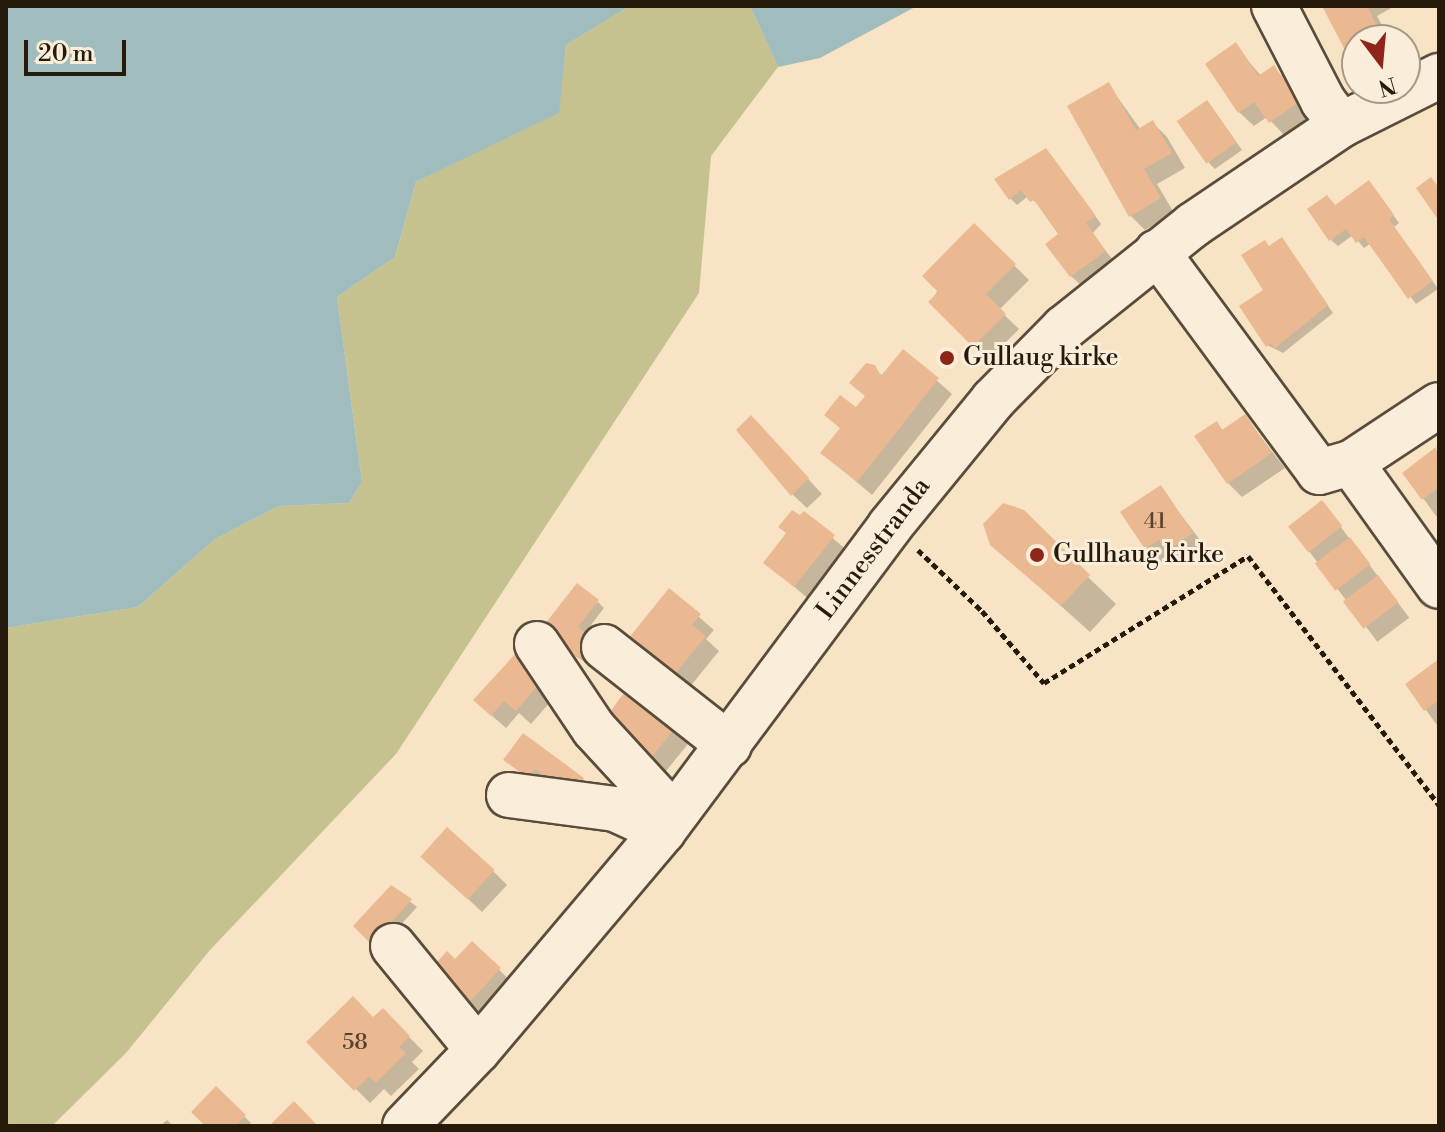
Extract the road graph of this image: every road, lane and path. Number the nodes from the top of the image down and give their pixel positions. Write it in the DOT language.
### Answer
graph roads {
  1 [pos="1274,6"];
  2 [pos="1439,76"];
  3 [pos="1341,125"];
  4 [pos="1157,252"];
  5 [pos="1439,405"];
  6 [pos="1351,463"];
  7 [pos="890,526"];
  8 [pos="1439,586"];
  9 [pos="537,644"];
  10 [pos="604,647"];
  11 [pos="729,745"];
  12 [pos="509,795"];
  13 [pos="1439,805"];
  14 [pos="668,823"];
  15 [pos="393,946"];
  16 [pos="478,1050"];
  17 [pos="405,1126"];
  1 -- 3 [label="street"];
  2 -- 3 [label="street, Linnesstranda"];
  3 -- 4 [label="street, Linnesstranda"];
  4 -- 6 [label="street"];
  4 -- 7 [label="street, Linnesstranda"];
  5 -- 6 [label="street"];
  6 -- 8 [label="street"];
  7 -- 11 [label="street, Linnesstranda"];
  7 -- 13 [label="path"];
  9 -- 14 [label="street"];
  10 -- 11 [label="street"];
  11 -- 14 [label="street, Linnesstranda"];
  12 -- 14 [label="street"];
  14 -- 16 [label="street, Linnesstranda"];
  15 -- 16 [label="street"];
  16 -- 17 [label="street, Linnesstranda"];
}
